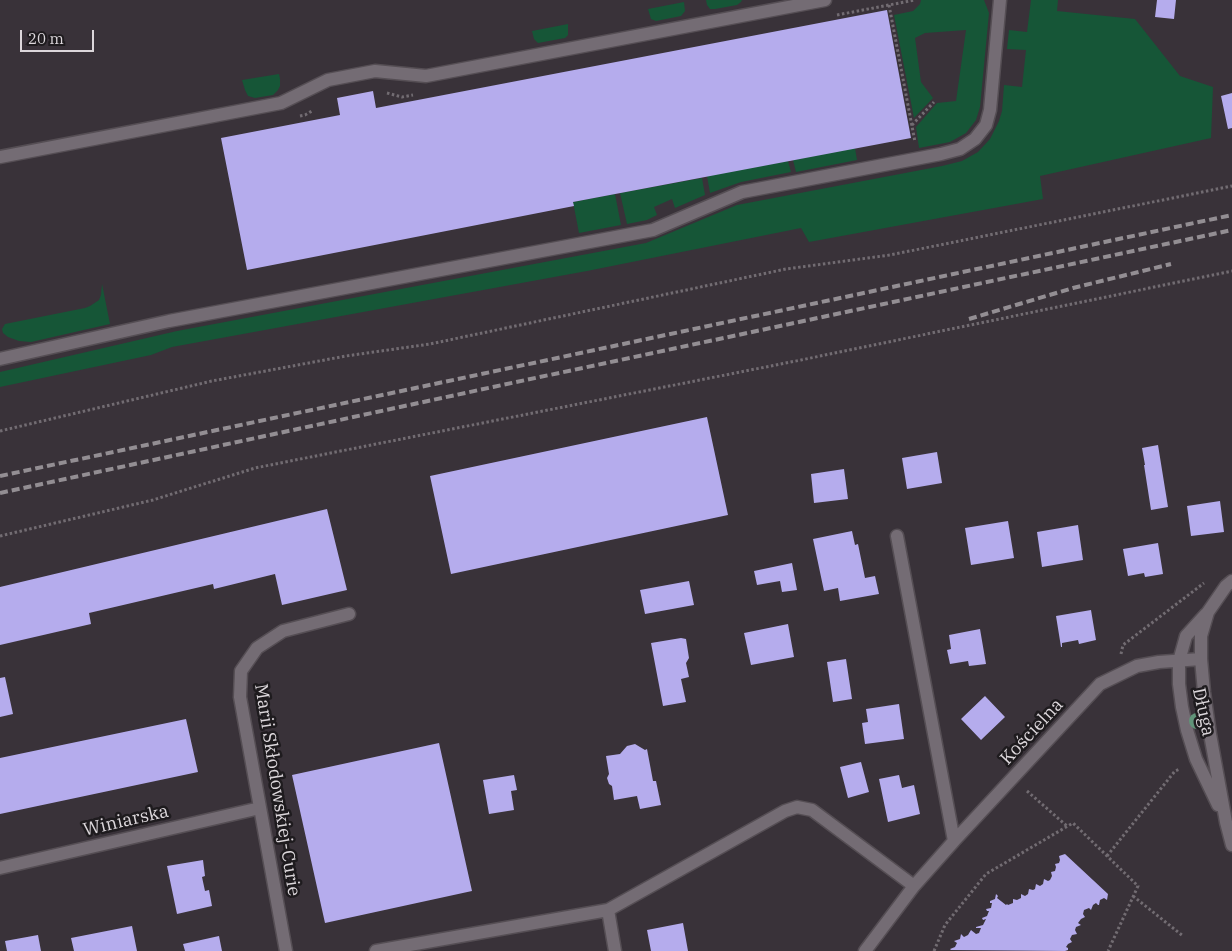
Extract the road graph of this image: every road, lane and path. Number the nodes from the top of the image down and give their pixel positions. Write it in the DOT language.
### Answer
graph roads {
  1 [pos="825,0"];
  2 [pos="1000,0"];
  3 [pos="889,5"];
  4 [pos="934,102"];
  5 [pos="912,126"];
  6 [pos="0,156"];
  7 [pos="918,158"];
  8 [pos="1232,186"];
  9 [pos="1232,271"];
  10 [pos="0,359"];
  11 [pos="0,431"];
  12 [pos="0,536"];
  13 [pos="897,536"];
  14 [pos="1209,579"];
  15 [pos="1232,581"];
  16 [pos="1208,612"];
  17 [pos="349,614"];
  18 [pos="1123,645"];
  19 [pos="1201,660"];
  20 [pos="1179,661"];
  21 [pos="1180,769"];
  22 [pos="1027,792"];
  23 [pos="260,808"];
  24 [pos="1226,822"];
  25 [pos="1068,827"];
  26 [pos="954,840"];
  27 [pos="1232,845"];
  28 [pos="1107,856"];
  29 [pos="0,868"];
  30 [pos="914,886"];
  31 [pos="1133,896"];
  32 [pos="608,910"];
  33 [pos="1183,936"];
  34 [pos="286,951"];
  35 [pos="376,951"];
  36 [pos="615,951"];
  37 [pos="865,951"];
  38 [pos="934,951"];
  39 [pos="1108,951"];
  1 -- 6 [label="street"];
  2 -- 7 [label="street"];
  3 -- 5 [label="path"];
  4 -- 5 [label="path"];
  5 -- 7 [label="path"];
  7 -- 10 [label="street"];
  8 -- 11 [label="path"];
  9 -- 12 [label="path"];
  13 -- 26 [label="street"];
  14 -- 18 [label="path"];
  15 -- 16 [label="street"];
  16 -- 19 [label="street"];
  16 -- 20 [label="street, Długa"];
  17 -- 23 [label="street, Marii Skłodowskiej-Curie"];
  19 -- 20 [label="street, Kościelna"];
  19 -- 24 [label="street, Długa"];
  20 -- 24 [label="street, Długa"];
  20 -- 26 [label="street, Kościelna"];
  21 -- 28 [label="path"];
  22 -- 25 [label="path"];
  23 -- 29 [label="street, Winiarska"];
  23 -- 34 [label="street, Marii Skłodowskiej-Curie"];
  24 -- 27 [label="street, Długa"];
  25 -- 28 [label="path"];
  25 -- 38 [label="path"];
  26 -- 30 [label="street, Kościelna"];
  28 -- 31 [label="path"];
  30 -- 32 [label="street"];
  30 -- 37 [label="street, Kościelna"];
  31 -- 33 [label="path"];
  31 -- 39 [label="path"];
  32 -- 35 [label="street"];
  32 -- 36 [label="street"];
}
